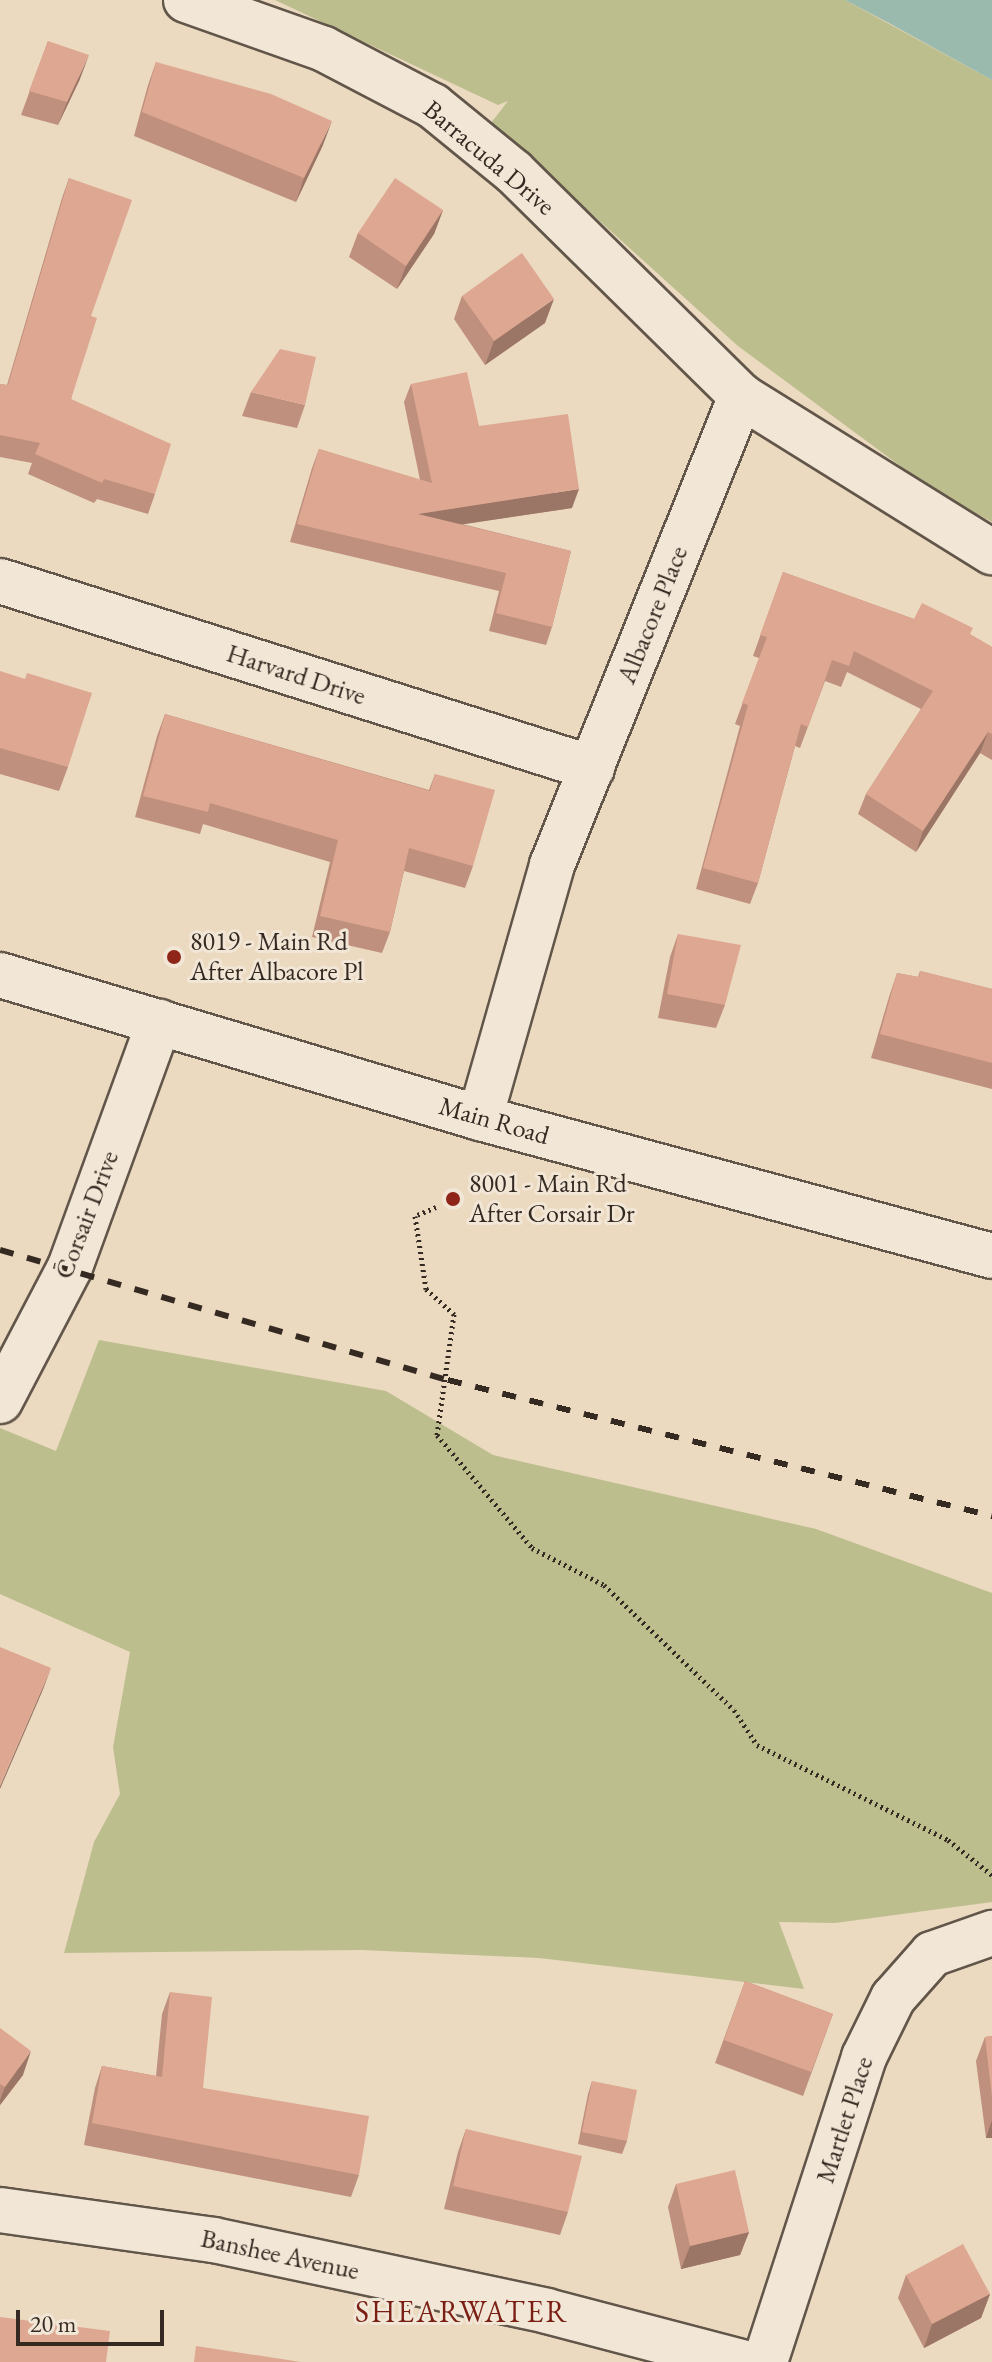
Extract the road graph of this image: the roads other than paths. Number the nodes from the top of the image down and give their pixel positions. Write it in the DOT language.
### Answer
graph roads {
  1 [pos="186,0"];
  2 [pos="741,396"];
  3 [pos="992,552"];
  4 [pos="0,581"];
  5 [pos="592,768"];
  6 [pos="0,975"];
  7 [pos="159,1022"];
  8 [pos="480,1118"];
  9 [pos="992,1256"];
  10 [pos="0,1401"];
  11 [pos="992,1933"];
  12 [pos="0,2210"];
  13 [pos="742,2362"];
  14 [pos="765,2362"];
  1 -- 2 [label="street, Barracuda Drive"];
  2 -- 3 [label="street"];
  2 -- 5 [label="street, Albacore Place"];
  4 -- 5 [label="street, Harvard Drive"];
  5 -- 8 [label="street, Albacore Place"];
  6 -- 7 [label="street, Main Road"];
  7 -- 8 [label="street, Main Road"];
  7 -- 10 [label="street, Corsair Drive"];
  8 -- 9 [label="street, Main Road"];
  11 -- 14 [label="street, Martlet Place"];
  12 -- 13 [label="street, Banshee Avenue"];
}
